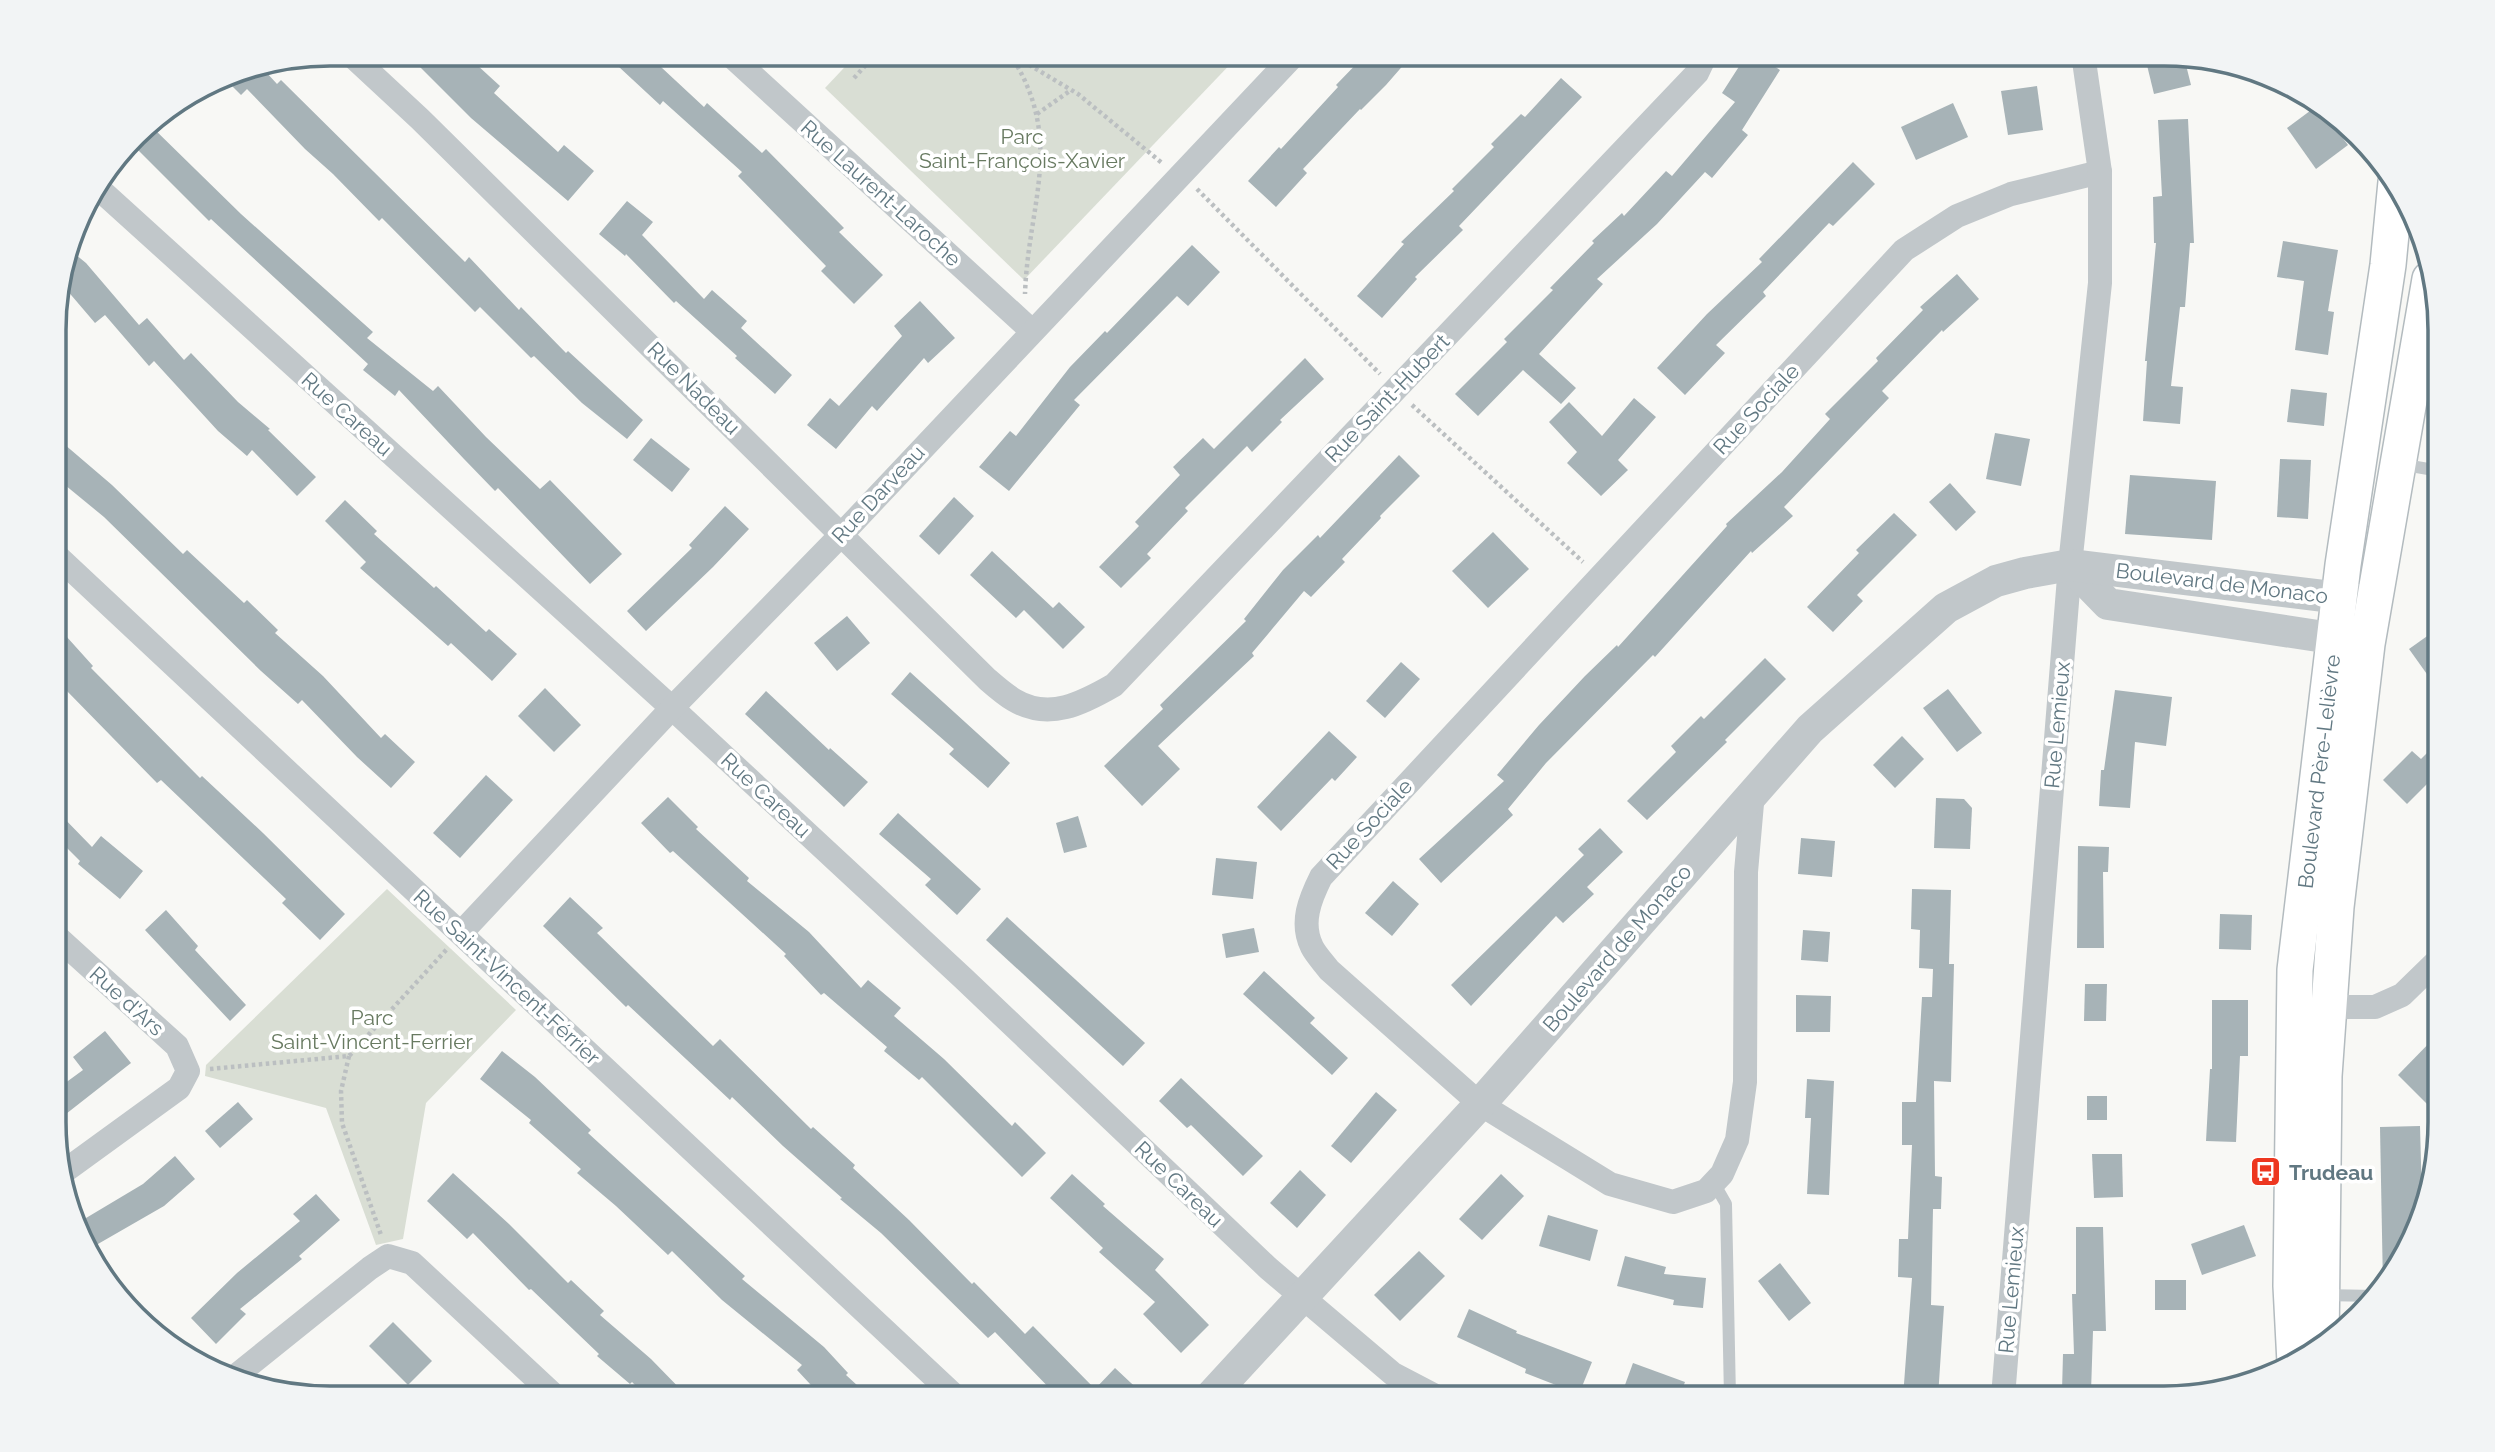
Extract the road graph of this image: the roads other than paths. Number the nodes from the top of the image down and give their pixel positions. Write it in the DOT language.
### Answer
graph roads {
  1 [pos="363,66"];
  2 [pos="742,66"];
  3 [pos="1284,66"];
  4 [pos="1700,66"];
  5 [pos="2085,66"];
  6 [pos="2099,172"];
  7 [pos="105,194"];
  8 [pos="2394,200"];
  9 [pos="2426,300"];
  10 [pos="1028,327"];
  11 [pos="2398,464"];
  12 [pos="2428,469"];
  13 [pos="842,534"];
  14 [pos="66,564"];
  15 [pos="2070,565"];
  16 [pos="2340,596"];
  17 [pos="2374,602"];
  18 [pos="2351,641"];
  19 [pos="672,708"];
  20 [pos="1045,710"];
  21 [pos="1753,792"];
  22 [pos="461,933"];
  23 [pos="66,945"];
  24 [pos="2428,970"];
  25 [pos="2294,1007"];
  26 [pos="2329,1007"];
  27 [pos="1480,1104"];
  28 [pos="71,1167"];
  29 [pos="1714,1183"];
  30 [pos="2322,1296"];
  31 [pos="2363,1296"];
  32 [pos="1304,1297"];
  33 [pos="2321,1334"];
  34 [pos="2294,1351"];
  35 [pos="242,1370"];
  36 [pos="544,1386"];
  37 [pos="944,1386"];
  38 [pos="1221,1386"];
  39 [pos="1416,1386"];
  40 [pos="1730,1386"];
  41 [pos="2004,1386"];
  1 -- 13 [label="street, Rue Nadeau"];
  2 -- 10 [label="street, Rue Laurent-Laroche"];
  3 -- 10 [label="street, Rue Darveau"];
  4 -- 20 [label="street, Rue Saint-Hubert"];
  5 -- 6 [label="street, Rue Lemieux"];
  6 -- 15 [label="street, Rue Lemieux"];
  6 -- 27 [label="street, Rue Sociale"];
  7 -- 19 [label="street, Rue Careau"];
  8 -- 16 [label="main road, Boulevard Père-Lelièvre"];
  9 -- 11 [label="main road, Boulevard Père-Lelièvre"];
  10 -- 13 [label="street, Rue Darveau"];
  11 -- 12 [label="lane"];
  11 -- 17 [label="main road, Boulevard Père-Lelièvre"];
  13 -- 19 [label="street, Rue Darveau"];
  13 -- 20 [label="street, Rue Nadeau"];
  14 -- 22 [label="street, Rue Saint-Vincent-Férrier"];
  15 -- 16 [label="street, Boulevard de Monaco"];
  15 -- 18 [label="street, Boulevard de Monaco"];
  15 -- 21 [label="street, Boulevard de Monaco"];
  15 -- 41 [label="street, Rue Lemieux"];
  16 -- 17 [label="street, Boulevard de Monaco"];
  16 -- 18 [label="main road, Boulevard Père-Lelièvre"];
  17 -- 18 [label="main road, Boulevard Père-Lelièvre"];
  18 -- 25 [label="main road, Boulevard Père-Lelièvre"];
  18 -- 26 [label="main road, Boulevard Père-Lelièvre"];
  19 -- 22 [label="street, Rue Darveau"];
  19 -- 32 [label="street, Rue Careau"];
  21 -- 27 [label="street, Boulevard de Monaco"];
  21 -- 29 [label="street"];
  22 -- 37 [label="street, Rue Saint-Vincent-Férrier"];
  23 -- 28 [label="street, Rue d'Ars"];
  24 -- 26 [label="street"];
  25 -- 26 [label="street"];
  25 -- 34 [label="main road, Boulevard Père-Lelièvre"];
  26 -- 30 [label="main road, Boulevard Père-Lelièvre"];
  27 -- 29 [label="street, Rue Sociale"];
  27 -- 32 [label="street, Boulevard de Monaco"];
  29 -- 40 [label="lane"];
  30 -- 31 [label="lane"];
  30 -- 33 [label="main road, Boulevard Père-Lelièvre"];
  32 -- 38 [label="street, Boulevard de Monaco"];
  32 -- 39 [label="street, Rue Careau"];
  35 -- 36 [label="street"];
}
